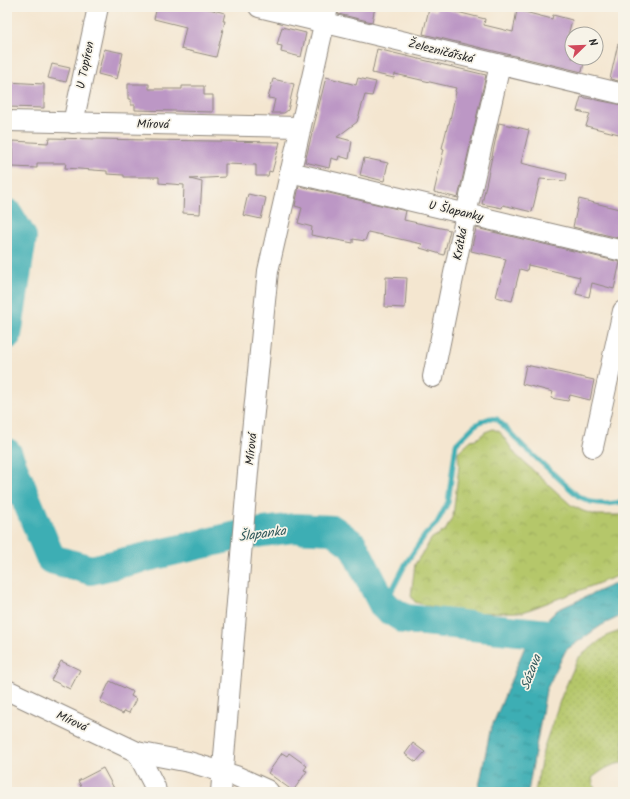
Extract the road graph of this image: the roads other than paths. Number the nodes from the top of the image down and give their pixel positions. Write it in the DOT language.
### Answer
graph roads {
  1 [pos="98,7"];
  2 [pos="259,7"];
  3 [pos="326,15"];
  4 [pos="500,65"];
  5 [pos="623,94"];
  6 [pos="7,121"];
  7 [pos="73,123"];
  8 [pos="300,127"];
  9 [pos="290,172"];
  10 [pos="466,214"];
  11 [pos="623,251"];
  12 [pos="623,311"];
  13 [pos="433,377"];
  14 [pos="593,447"];
  15 [pos="7,690"];
  16 [pos="137,752"];
  17 [pos="222,782"];
  18 [pos="156,792"];
  19 [pos="269,792"];
  1 -- 7 [label="street, U Topíren"];
  2 -- 3 [label="street, Železničářská"];
  3 -- 4 [label="street, Železničářská"];
  3 -- 8 [label="street, Mírová"];
  4 -- 5 [label="street, Železničářská"];
  4 -- 10 [label="street, Krátká"];
  6 -- 7 [label="street, Mírová"];
  7 -- 8 [label="street, Mírová"];
  8 -- 9 [label="street, Mírová"];
  9 -- 10 [label="street, U Šlapanky"];
  9 -- 17 [label="street, Mírová"];
  10 -- 11 [label="street, U Šlapanky"];
  10 -- 13 [label="street, Krátká"];
  12 -- 14 [label="street"];
  15 -- 16 [label="street, Mírová"];
  16 -- 17 [label="street, Mírová"];
  16 -- 18 [label="street"];
  17 -- 19 [label="street, Mírová"];
}
